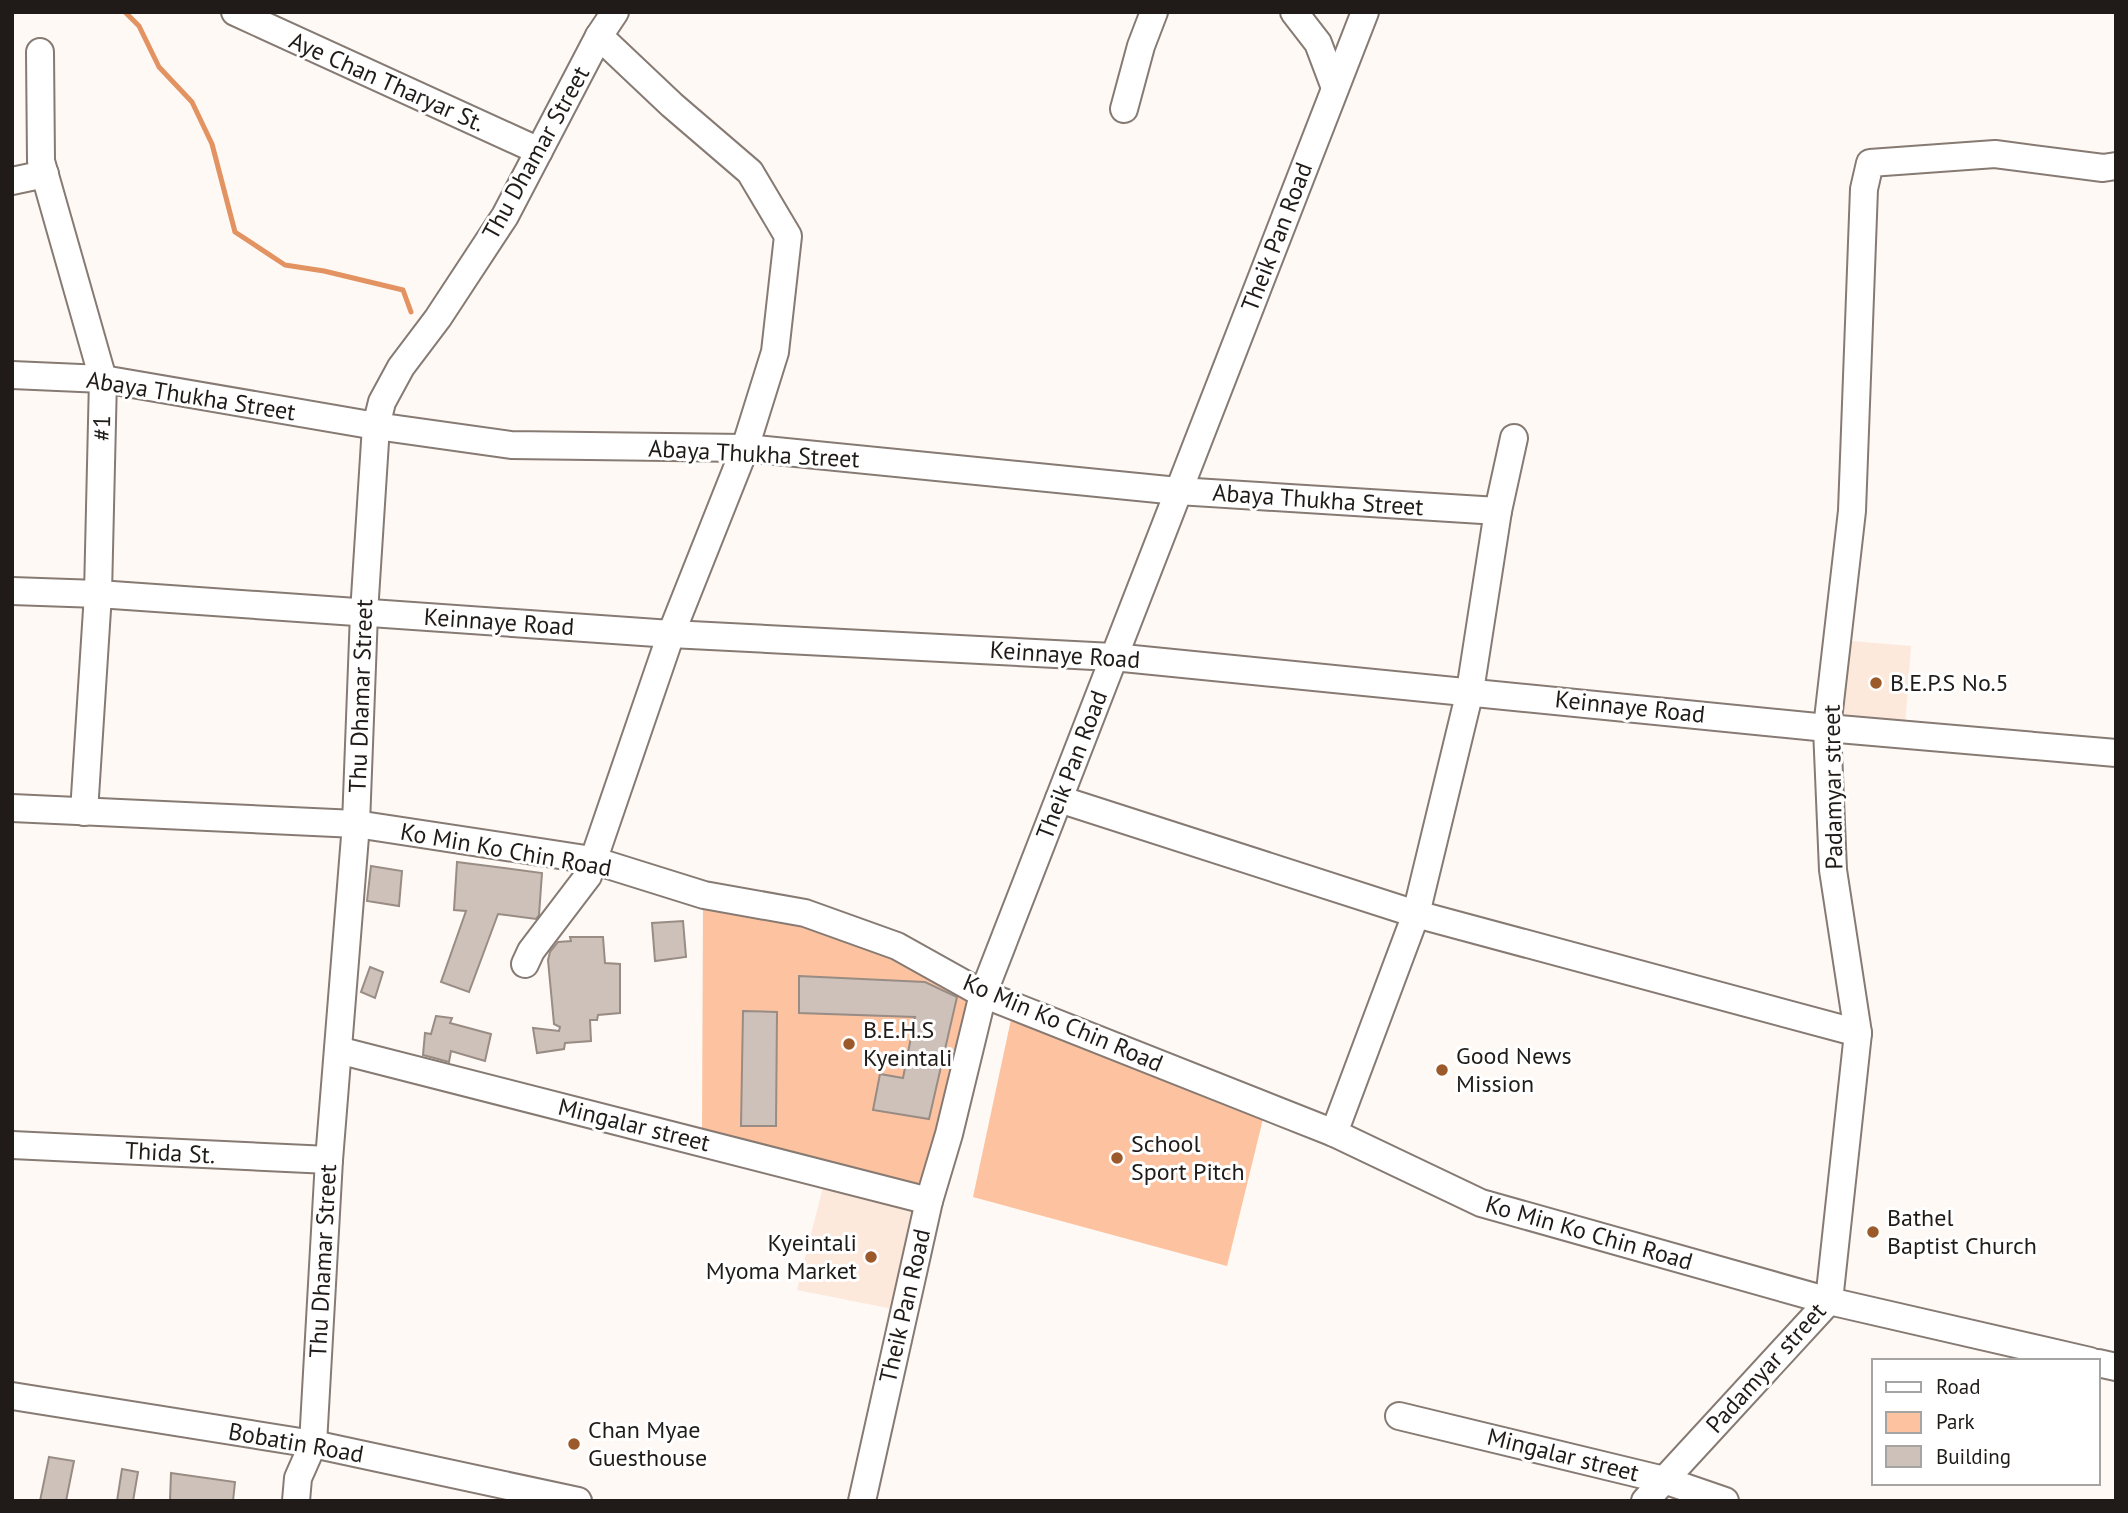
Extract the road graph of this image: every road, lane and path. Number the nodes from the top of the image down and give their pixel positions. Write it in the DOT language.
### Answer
graph roads {
  1 [pos="235,12"];
  2 [pos="615,12"];
  3 [pos="1154,12"];
  4 [pos="1294,12"];
  5 [pos="1365,12"];
  6 [pos="599,36"];
  7 [pos="40,52"];
  8 [pos="1335,88"];
  9 [pos="1124,109"];
  10 [pos="539,151"];
  11 [pos="2116,166"];
  12 [pos="45,174"];
  13 [pos="12,181"];
  14 [pos="12,375"];
  15 [pos="103,379"];
  16 [pos="376,426"];
  17 [pos="1514,438"];
  18 [pos="745,448"];
  19 [pos="1178,491"];
  20 [pos="1498,511"];
  21 [pos="12,591"];
  22 [pos="98,594"];
  23 [pos="364,613"];
  24 [pos="671,634"];
  25 [pos="1113,657"];
  26 [pos="1470,691"];
  27 [pos="1828,727"];
  28 [pos="2116,754"];
  29 [pos="1059,799"];
  30 [pos="12,808"];
  31 [pos="83,812"];
  32 [pos="356,824"];
  33 [pos="592,860"];
  34 [pos="1416,914"];
  35 [pos="525,964"];
  36 [pos="984,994"];
  37 [pos="1858,1033"];
  38 [pos="338,1051"];
  39 [pos="1334,1133"];
  40 [pos="12,1145"];
  41 [pos="329,1160"];
  42 [pos="929,1200"];
  43 [pos="1829,1301"];
  44 [pos="2081,1359"];
  45 [pos="12,1396"];
  46 [pos="1399,1416"];
  47 [pos="313,1444"];
  48 [pos="1664,1480"];
  49 [pos="296,1501"];
  50 [pos="578,1501"];
  51 [pos="862,1501"];
  52 [pos="1645,1501"];
  53 [pos="1726,1501"];
  1 -- 10 [label="street, Aye Chan Tharyar St."];
  2 -- 6 [label="street, Thu Dhamar Street"];
  3 -- 9 [label="street"];
  4 -- 8 [label="street"];
  5 -- 8 [label="street, Theik Pan Road"];
  6 -- 10 [label="street, Thu Dhamar Street"];
  6 -- 18 [label="street"];
  7 -- 12 [label="street, #1"];
  8 -- 19 [label="street, Theik Pan Road"];
  10 -- 16 [label="street, Thu Dhamar Street"];
  11 -- 27 [label="street, Padamyar street"];
  12 -- 13 [label="street"];
  12 -- 15 [label="street, #1"];
  14 -- 15 [label="street, Abaya Thukha Street"];
  15 -- 16 [label="street, Abaya Thukha Street"];
  15 -- 22 [label="street, #1"];
  16 -- 18 [label="street, Abaya Thukha Street"];
  16 -- 23 [label="street, Thu Dhamar Street"];
  17 -- 20 [label="street"];
  18 -- 19 [label="street, Abaya Thukha Street"];
  18 -- 24 [label="street"];
  19 -- 20 [label="street, Abaya Thukha Street"];
  19 -- 25 [label="street, Theik Pan Road"];
  20 -- 26 [label="street"];
  21 -- 22 [label="street, Keinnaye Road"];
  22 -- 23 [label="street, Keinnaye Road"];
  22 -- 31 [label="street, #1"];
  23 -- 24 [label="street, Keinnaye Road"];
  23 -- 32 [label="street, Thu Dhamar Street"];
  24 -- 25 [label="street, Keinnaye Road"];
  24 -- 33 [label="street"];
  25 -- 26 [label="street, Keinnaye Road"];
  25 -- 29 [label="street, Theik Pan Road"];
  26 -- 27 [label="street, Keinnaye Road"];
  26 -- 34 [label="street"];
  27 -- 28 [label="street, Keinnaye Road"];
  27 -- 37 [label="street, Padamyar street"];
  29 -- 34 [label="street"];
  29 -- 36 [label="street, Theik Pan Road"];
  30 -- 31 [label="street, Ko Min Ko Chin Road"];
  31 -- 32 [label="street, Ko Min Ko Chin Road"];
  32 -- 33 [label="street, Ko Min Ko Chin Road"];
  32 -- 38 [label="street, Thu Dhamar Street"];
  33 -- 35 [label="street"];
  33 -- 36 [label="street, Ko Min Ko Chin Road"];
  34 -- 37 [label="street"];
  34 -- 39 [label="street"];
  36 -- 39 [label="street, Ko Min Ko Chin Road"];
  36 -- 42 [label="street, Theik Pan Road"];
  37 -- 43 [label="street, Padamyar street"];
  38 -- 41 [label="street, Thu Dhamar Street"];
  38 -- 42 [label="street, Mingalar street"];
  39 -- 43 [label="street, Ko Min Ko Chin Road"];
  40 -- 41 [label="street, Thida St."];
  41 -- 47 [label="street, Thu Dhamar Street"];
  42 -- 51 [label="street, Theik Pan Road"];
  43 -- 44 [label="street, Ko Min Ko Chin Road"];
  43 -- 48 [label="street, Padamyar street"];
  45 -- 47 [label="street, Bobatin Road"];
  46 -- 48 [label="street, Mingalar street"];
  47 -- 49 [label="street"];
  47 -- 50 [label="street, Bobatin Road"];
  48 -- 52 [label="street, Padamyar street"];
  48 -- 53 [label="street, Mingalar street"];
}
